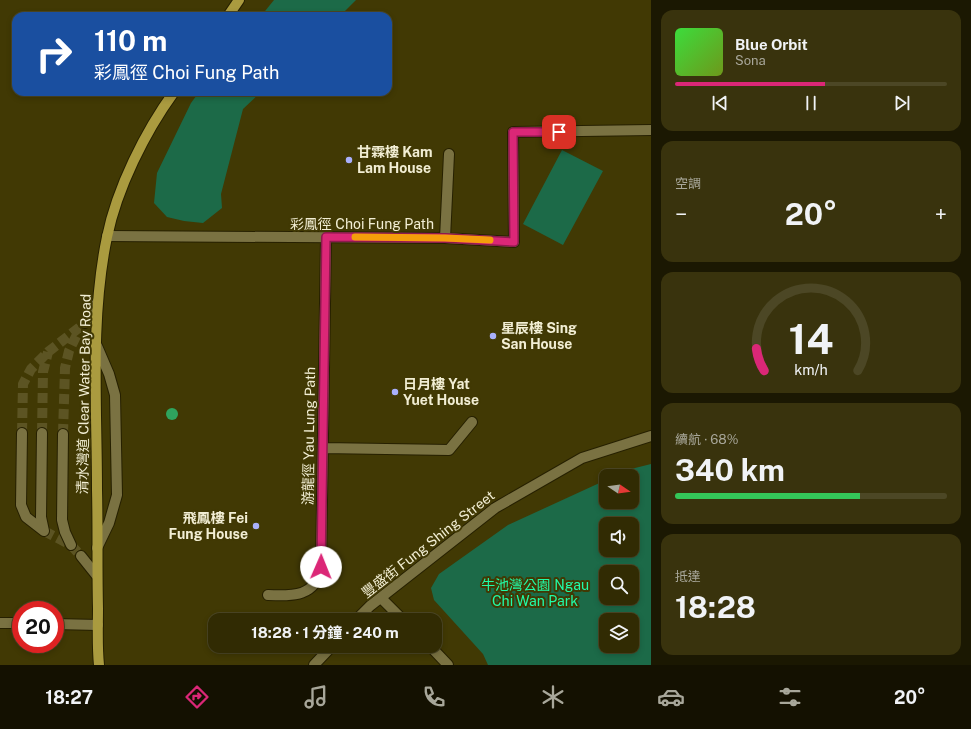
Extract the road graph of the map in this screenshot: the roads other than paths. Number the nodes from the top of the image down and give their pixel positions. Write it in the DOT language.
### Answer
graph roads {
  1 [pos="239,0"];
  2 [pos="231,12"];
  3 [pos="171,96"];
  4 [pos="651,130"];
  5 [pos="449,154"];
  6 [pos="107,236"];
  7 [pos="326,237"];
  8 [pos="445,238"];
  9 [pos="98,301"];
  10 [pos="85,323"];
  11 [pos="97,346"];
  12 [pos="472,422"];
  13 [pos="22,433"];
  14 [pos="42,434"];
  15 [pos="63,434"];
  16 [pos="651,436"];
  17 [pos="323,448"];
  18 [pos="71,545"];
  19 [pos="98,548"];
  20 [pos="81,556"];
  21 [pos="97,576"];
  22 [pos="268,595"];
  23 [pos="381,598"];
  24 [pos="363,613"];
  25 [pos="396,613"];
  26 [pos="0,623"];
  27 [pos="12,623"];
  28 [pos="64,624"];
  29 [pos="98,625"];
  30 [pos="325,653"];
  31 [pos="437,653"];
  32 [pos="99,665"];
  33 [pos="314,665"];
  34 [pos="448,665"];
  1 -- 2 [label="main road"];
  3 -- 6 [label="main road, 清水灣道 Clear Water Bay Road"];
  4 -- 8 [label="street, 彩鳳徑 Choi Fung Path"];
  5 -- 8 [label="street"];
  6 -- 7 [label="street, 彩鳳徑 Choi Fung Path"];
  6 -- 9 [label="main road, 清水灣道 Clear Water Bay Road"];
  7 -- 8 [label="street, 彩鳳徑 Choi Fung Path"];
  7 -- 17 [label="street, 游龍徑 Yau Lung Path"];
  9 -- 10 [label="street"];
  9 -- 11 [label="main road, 清水灣道 Clear Water Bay Road"];
  11 -- 19 [label="main road, 清水灣道 Clear Water Bay Road"];
  11 -- 19 [label="street"];
  12 -- 17 [label="street"];
  13 -- 14 [label="street"];
  15 -- 18 [label="street"];
  16 -- 23 [label="street, 豐盛街 Fung Shing Street"];
  17 -- 22 [label="street, 游龍徑 Yau Lung Path"];
  19 -- 21 [label="main road, 清水灣道 Clear Water Bay Road"];
  20 -- 21 [label="street"];
  21 -- 29 [label="main road, 清水灣道 Clear Water Bay Road"];
  23 -- 24 [label="street, 豐盛街 Fung Shing Street"];
  23 -- 25 [label="street"];
  26 -- 27 [label="street"];
  28 -- 29 [label="street"];
  29 -- 32 [label="main road, 清水灣道 Clear Water Bay Road"];
  30 -- 33 [label="street"];
  31 -- 34 [label="street"];
}
